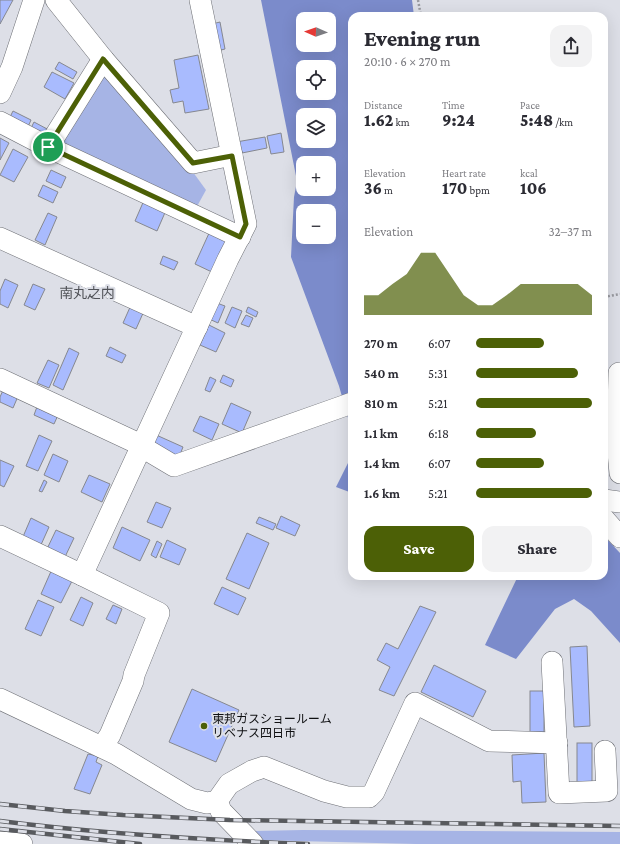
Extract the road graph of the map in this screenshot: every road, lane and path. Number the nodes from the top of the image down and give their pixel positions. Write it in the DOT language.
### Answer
graph roads {
  1 [pos="34,0"];
  2 [pos="56,0"];
  3 [pos="200,0"];
  4 [pos="418,0"];
  5 [pos="420,12"];
  6 [pos="103,59"];
  7 [pos="0,93"];
  8 [pos="0,122"];
  9 [pos="48,147"];
  10 [pos="232,156"];
  11 [pos="240,237"];
  12 [pos="0,238"];
  13 [pos="620,294"];
  14 [pos="608,296"];
  15 [pos="197,327"];
  16 [pos="614,372"];
  17 [pos="0,379"];
  18 [pos="344,406"];
  19 [pos="142,447"];
  20 [pos="620,473"];
  21 [pos="608,500"];
  22 [pos="620,502"];
  23 [pos="608,524"];
  24 [pos="0,536"];
  25 [pos="620,537"];
  26 [pos="82,575"];
  27 [pos="552,662"];
  28 [pos="0,699"];
  29 [pos="557,743"];
  30 [pos="102,747"];
  31 [pos="605,750"];
  32 [pos="217,801"];
  33 [pos="0,842"];
  34 [pos="22,844"];
  35 [pos="253,844"];
  1 -- 7 [label="street"];
  2 -- 6 [label="street"];
  3 -- 10 [label="street"];
  4 -- 5 [label="path"];
  6 -- 9 [label="street"];
  6 -- 10 [label="street"];
  8 -- 9 [label="street"];
  9 -- 11 [label="street"];
  10 -- 11 [label="street"];
  11 -- 15 [label="street"];
  12 -- 15 [label="street"];
  13 -- 14 [label="path"];
  15 -- 19 [label="street"];
  16 -- 20 [label="street"];
  17 -- 19 [label="street"];
  18 -- 19 [label="street"];
  19 -- 26 [label="street"];
  21 -- 22 [label="street"];
  23 -- 25 [label="street"];
  24 -- 26 [label="street"];
  26 -- 30 [label="street"];
  27 -- 29 [label="street"];
  28 -- 30 [label="street"];
  29 -- 31 [label="street"];
  29 -- 32 [label="street"];
  30 -- 32 [label="street"];
  32 -- 35 [label="street"];
  33 -- 34 [label="street"];
}
